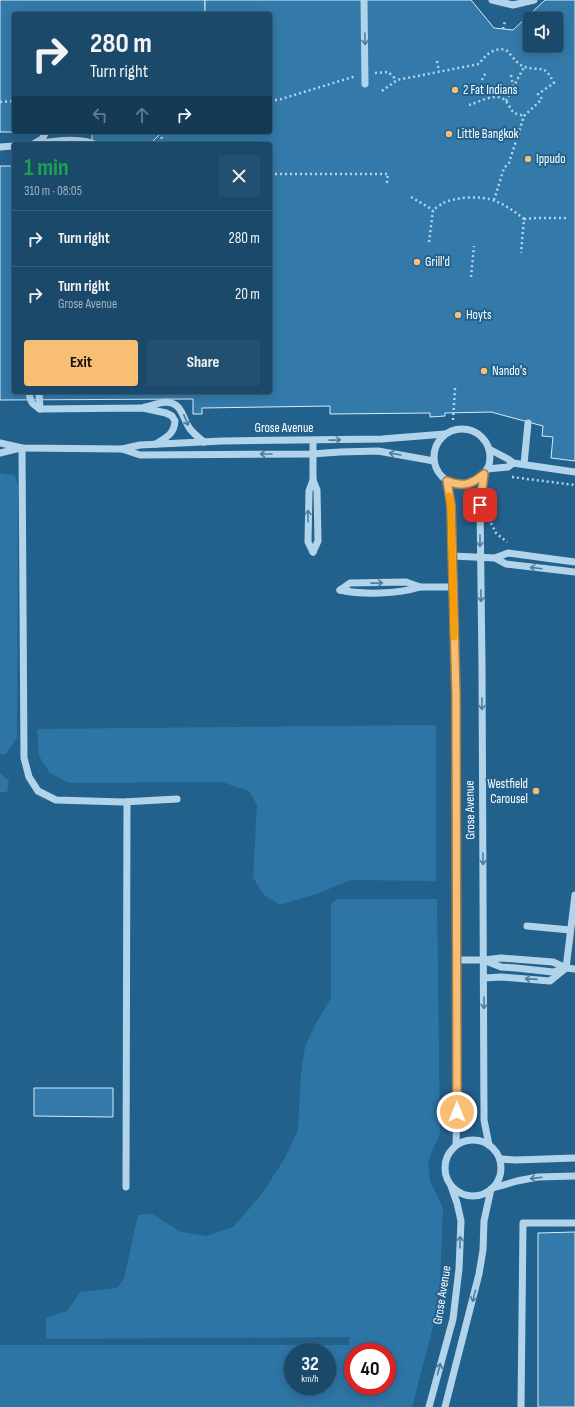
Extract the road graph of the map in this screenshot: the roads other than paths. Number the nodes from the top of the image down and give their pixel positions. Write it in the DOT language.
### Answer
graph roads {
  1 [pos="364,0"];
  2 [pos="492,0"];
  3 [pos="534,0"];
  4 [pos="365,84"];
  5 [pos="45,134"];
  6 [pos="80,134"];
  7 [pos="80,141"];
  8 [pos="37,142"];
  9 [pos="47,142"];
  10 [pos="86,142"];
  11 [pos="12,146"];
  12 [pos="0,147"];
  13 [pos="29,394"];
  14 [pos="39,394"];
  15 [pos="143,408"];
  16 [pos="40,409"];
  17 [pos="528,423"];
  18 [pos="446,434"];
  19 [pos="313,440"];
  20 [pos="204,442"];
  21 [pos="0,443"];
  22 [pos="156,444"];
  23 [pos="22,448"];
  24 [pos="122,449"];
  25 [pos="489,449"];
  26 [pos="0,453"];
  27 [pos="312,454"];
  28 [pos="434,461"];
  29 [pos="513,463"];
  30 [pos="524,464"];
  31 [pos="486,472"];
  32 [pos="575,472"];
  33 [pos="313,480"];
  34 [pos="447,481"];
  35 [pos="452,556"];
  36 [pos="480,557"];
  37 [pos="495,558"];
  38 [pos="575,562"];
  39 [pos="575,572"];
  40 [pos="453,586"];
  41 [pos="420,587"];
  42 [pos="177,800"];
  43 [pos="127,802"];
  44 [pos="575,895"];
  45 [pos="527,926"];
  46 [pos="570,930"];
  47 [pos="457,960"];
  48 [pos="484,960"];
  49 [pos="566,968"];
  50 [pos="575,969"];
  51 [pos="484,978"];
  52 [pos="456,1145"];
  53 [pos="489,1145"];
  54 [pos="575,1158"];
  55 [pos="500,1159"];
  56 [pos="575,1176"];
  57 [pos="451,1186"];
  58 [pos="126,1188"];
  59 [pos="491,1188"];
  60 [pos="575,1223"];
  61 [pos="429,1407"];
  62 [pos="445,1407"];
  63 [pos="521,1407"];
  1 -- 4 [label="street, one-way"];
  2 -- 3 [label="street"];
  5 -- 8 [label="street"];
  6 -- 7 [label="street"];
  7 -- 9 [label="street"];
  7 -- 10 [label="street"];
  11 -- 12 [label="street"];
  13 -- 16 [label="street"];
  14 -- 16 [label="street"];
  15 -- 16 [label="street"];
  15 -- 20 [label="street, one-way"];
  15 -- 22 [label="street"];
  17 -- 30 [label="street"];
  19 -- 18 [label="street, Grose Avenue, one-way"];
  18 -- 25 [label="street"];
  18 -- 28 [label="street"];
  19 -- 20 [label="street, Grose Avenue"];
  19 -- 27 [label="street"];
  20 -- 22 [label="street, Grose Avenue"];
  21 -- 23 [label="street, Grose Avenue"];
  22 -- 24 [label="street, Grose Avenue"];
  23 -- 24 [label="street, Grose Avenue"];
  23 -- 26 [label="street, Grose Avenue"];
  23 -- 43 [label="street"];
  27 -- 24 [label="street, Grose Avenue, one-way"];
  25 -- 29 [label="street"];
  25 -- 31 [label="street"];
  28 -- 27 [label="street, Grose Avenue, one-way"];
  27 -- 33 [label="street"];
  28 -- 34 [label="street"];
  29 -- 30 [label="street"];
  29 -- 31 [label="street"];
  30 -- 32 [label="street"];
  31 -- 34 [label="street"];
  31 -- 36 [label="street, Grose Avenue, one-way"];
  33 -- 33 [label="street, one-way"];
  34 -- 35 [label="street, Grose Avenue"];
  35 -- 36 [label="street"];
  35 -- 40 [label="street, Grose Avenue"];
  36 -- 37 [label="street"];
  36 -- 48 [label="street, Grose Avenue, one-way"];
  37 -- 38 [label="street"];
  39 -- 37 [label="street, one-way"];
  40 -- 41 [label="street"];
  40 -- 47 [label="street, Grose Avenue"];
  41 -- 41 [label="street, one-way"];
  42 -- 43 [label="street"];
  43 -- 58 [label="street"];
  44 -- 46 [label="street"];
  45 -- 46 [label="street"];
  46 -- 49 [label="street"];
  47 -- 48 [label="street"];
  47 -- 52 [label="street, Grose Avenue"];
  48 -- 49 [label="street"];
  48 -- 51 [label="street, Grose Avenue"];
  49 -- 50 [label="street"];
  49 -- 51 [label="street, one-way"];
  51 -- 53 [label="street, Grose Avenue, one-way"];
  52 -- 53 [label="street"];
  52 -- 57 [label="street"];
  53 -- 55 [label="street"];
  54 -- 55 [label="street"];
  55 -- 59 [label="street"];
  56 -- 59 [label="street, one-way"];
  57 -- 59 [label="street"];
  61 -- 57 [label="street, Grose Avenue, one-way"];
  59 -- 62 [label="street, one-way"];
  60 -- 63 [label="street"];
}
